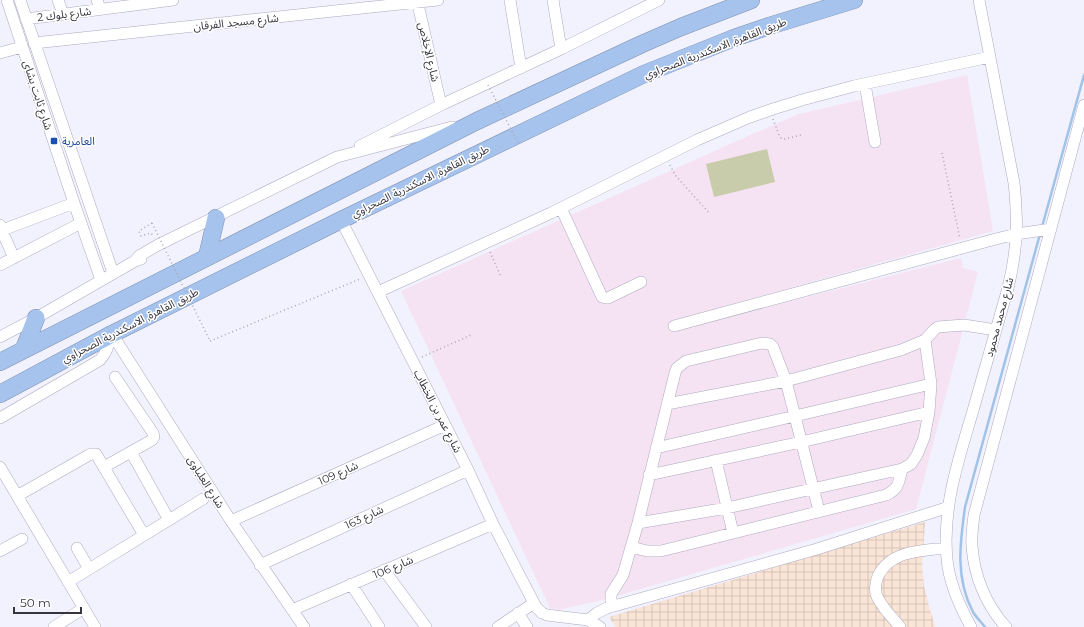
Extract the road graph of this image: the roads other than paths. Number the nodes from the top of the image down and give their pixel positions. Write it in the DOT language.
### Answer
graph roads {
  1 [pos="6,0"];
  2 [pos="20,0"];
  3 [pos="58,0"];
  4 [pos="173,0"];
  5 [pos="438,0"];
  6 [pos="510,0"];
  7 [pos="553,0"];
  8 [pos="659,0"];
  9 [pos="750,0"];
  10 [pos="854,0"];
  11 [pos="979,0"];
  12 [pos="417,1"];
  13 [pos="98,5"];
  14 [pos="62,14"];
  15 [pos="26,19"];
  16 [pos="34,43"];
  17 [pos="22,47"];
  18 [pos="561,49"];
  19 [pos="0,53"];
  20 [pos="990,57"];
  21 [pos="521,68"];
  22 [pos="865,84"];
  23 [pos="441,105"];
  24 [pos="1084,106"];
  25 [pos="477,121"];
  26 [pos="875,142"];
  27 [pos="338,157"];
  28 [pos="74,203"];
  29 [pos="561,208"];
  30 [pos="216,218"];
  31 [pos="341,220"];
  32 [pos="81,223"];
  33 [pos="0,229"];
  34 [pos="1051,229"];
  35 [pos="1016,234"];
  36 [pos="207,257"];
  37 [pos="14,258"];
  38 [pos="0,265"];
  39 [pos="113,273"];
  40 [pos="101,280"];
  41 [pos="641,282"];
  42 [pos="378,292"];
  43 [pos="36,318"];
  44 [pos="674,326"];
  45 [pos="996,330"];
  46 [pos="110,334"];
  47 [pos="0,336"];
  48 [pos="925,340"];
  49 [pos="24,349"];
  50 [pos="0,362"];
  51 [pos="115,377"];
  52 [pos="786,381"];
  53 [pos="931,384"];
  54 [pos="0,394"];
  55 [pos="667,404"];
  56 [pos="929,412"];
  57 [pos="795,416"];
  58 [pos="0,418"];
  59 [pos="445,425"];
  60 [pos="801,442"];
  61 [pos="656,448"];
  62 [pos="132,452"];
  63 [pos="716,460"];
  64 [pos="0,467"];
  65 [pos="104,467"];
  66 [pos="468,470"];
  67 [pos="902,470"];
  68 [pos="649,475"];
  69 [pos="813,489"];
  70 [pos="17,496"];
  71 [pos="203,499"];
  72 [pos="949,507"];
  73 [pos="727,508"];
  74 [pos="819,512"];
  75 [pos="169,520"];
  76 [pos="231,521"];
  77 [pos="638,523"];
  78 [pos="493,524"];
  79 [pos="733,533"];
  80 [pos="144,535"];
  81 [pos="22,539"];
  82 [pos="631,547"];
  83 [pos="77,548"];
  84 [pos="946,548"];
  85 [pos="0,551"];
  86 [pos="260,564"];
  87 [pos="89,569"];
  88 [pos="384,570"];
  89 [pos="68,582"];
  90 [pos="351,584"];
  91 [pos="534,603"];
  92 [pos="611,607"];
  93 [pos="84,608"];
  94 [pos="292,610"];
  95 [pos="518,614"];
  96 [pos="588,620"];
  97 [pos="54,627"];
  98 [pos="95,627"];
  99 [pos="304,627"];
  100 [pos="379,627"];
  101 [pos="426,627"];
  102 [pos="498,627"];
  103 [pos="527,627"];
  104 [pos="600,627"];
  105 [pos="900,627"];
  106 [pos="972,627"];
  107 [pos="1006,627"];
  1 -- 17 [label="street, شارع ثابت بشاى"];
  2 -- 15 [label="street, شارع ثابت بشاى"];
  3 -- 14 [label="street"];
  4 -- 13 [label="street, شارع بلوك 2"];
  5 -- 12 [label="street, شارع مسجد الفرقان"];
  6 -- 21 [label="street"];
  7 -- 18 [label="street"];
  8 -- 18 [label="street"];
  9 -- 25 [label="highway"];
  10 -- 31 [label="highway, طريق القاهرة, الاسكندرية الصحراوي"];
  11 -- 20 [label="street, شارع محمد محمود"];
  12 -- 16 [label="street, شارع مسجد الفرقان"];
  12 -- 23 [label="street, شارع الإخلاص"];
  13 -- 14 [label="street, شارع بلوك 2"];
  14 -- 15 [label="street, شارع بلوك 2"];
  15 -- 16 [label="street, شارع ثابت بشاى"];
  16 -- 39 [label="street, شارع ثابت بشاى"];
  17 -- 19 [label="street"];
  17 -- 28 [label="street, شارع ثابت بشاى"];
  18 -- 21 [label="street"];
  20 -- 22 [label="street"];
  20 -- 35 [label="street, شارع محمد محمود"];
  21 -- 23 [label="street"];
  22 -- 26 [label="street"];
  22 -- 29 [label="street"];
  23 -- 27 [label="street"];
  24 -- 34 [label="street"];
  25 -- 27 [label="street"];
  25 -- 36 [label="highway"];
  27 -- 30 [label="street"];
  28 -- 32 [label="street, شارع ثابت بشاى"];
  28 -- 33 [label="street"];
  29 -- 41 [label="street"];
  29 -- 42 [label="street"];
  30 -- 36 [label="highway"];
  30 -- 39 [label="street"];
  31 -- 42 [label="street, شارع عمر بن الخطاب"];
  31 -- 46 [label="highway, طريق القاهرة, الاسكندرية الصحراوي"];
  32 -- 37 [label="street"];
  32 -- 40 [label="street, شارع ثابت بشاى"];
  33 -- 37 [label="street"];
  34 -- 35 [label="street"];
  34 -- 107 [label="street"];
  35 -- 44 [label="street"];
  35 -- 45 [label="street, شارع محمد محمود"];
  36 -- 49 [label="highway"];
  37 -- 38 [label="street"];
  39 -- 40 [label="street"];
  40 -- 43 [label="street"];
  42 -- 59 [label="street, شارع عمر بن الخطاب"];
  43 -- 47 [label="street"];
  43 -- 49 [label="highway"];
  45 -- 48 [label="street"];
  45 -- 72 [label="street, شارع محمد محمود"];
  46 -- 54 [label="highway, طريق القاهرة, الاسكندرية الصحراوي"];
  46 -- 58 [label="street"];
  46 -- 76 [label="street, شارع العلباوى"];
  48 -- 52 [label="street"];
  48 -- 53 [label="street"];
  49 -- 50 [label="highway"];
  51 -- 62 [label="street"];
  52 -- 55 [label="street"];
  52 -- 55 [label="street"];
  52 -- 57 [label="street"];
  53 -- 56 [label="street"];
  53 -- 57 [label="street"];
  55 -- 61 [label="street"];
  56 -- 60 [label="street"];
  56 -- 67 [label="street"];
  57 -- 60 [label="street"];
  57 -- 61 [label="street"];
  59 -- 66 [label="street, شارع عمر بن الخطاب"];
  59 -- 76 [label="street, شارع 109"];
  60 -- 63 [label="street"];
  60 -- 69 [label="street"];
  61 -- 68 [label="street"];
  62 -- 65 [label="street"];
  62 -- 75 [label="street"];
  63 -- 68 [label="street"];
  63 -- 73 [label="street"];
  64 -- 70 [label="street"];
  65 -- 70 [label="street"];
  65 -- 80 [label="street"];
  66 -- 78 [label="street, شارع عمر بن الخطاب"];
  66 -- 86 [label="street, شارع 163"];
  67 -- 69 [label="street"];
  67 -- 74 [label="street"];
  68 -- 77 [label="street"];
  69 -- 73 [label="street"];
  69 -- 74 [label="street"];
  70 -- 89 [label="street"];
  71 -- 75 [label="street"];
  72 -- 84 [label="street, شارع محمد محمود"];
  72 -- 92 [label="street"];
  73 -- 77 [label="street"];
  73 -- 79 [label="street"];
  74 -- 79 [label="street"];
  75 -- 80 [label="street"];
  76 -- 86 [label="street, شارع العلباوى"];
  77 -- 82 [label="street"];
  78 -- 88 [label="street, شارع 106"];
  78 -- 91 [label="street, شارع عمر بن الخطاب"];
  79 -- 82 [label="street"];
  80 -- 87 [label="street"];
  81 -- 85 [label="street"];
  82 -- 92 [label="street"];
  83 -- 87 [label="street"];
  84 -- 105 [label="street"];
  84 -- 106 [label="street, شارع محمد محمود"];
  86 -- 94 [label="street, شارع العلباوى"];
  87 -- 89 [label="street"];
  88 -- 90 [label="street, شارع 106"];
  88 -- 101 [label="street"];
  89 -- 93 [label="street"];
  90 -- 94 [label="street, شارع 106"];
  90 -- 100 [label="street"];
  91 -- 95 [label="street"];
  91 -- 96 [label="street"];
  92 -- 96 [label="street"];
  93 -- 97 [label="street"];
  93 -- 98 [label="street"];
  94 -- 99 [label="street, شارع العلباوى"];
  95 -- 102 [label="street"];
  95 -- 103 [label="street"];
  96 -- 104 [label="street"];
}
